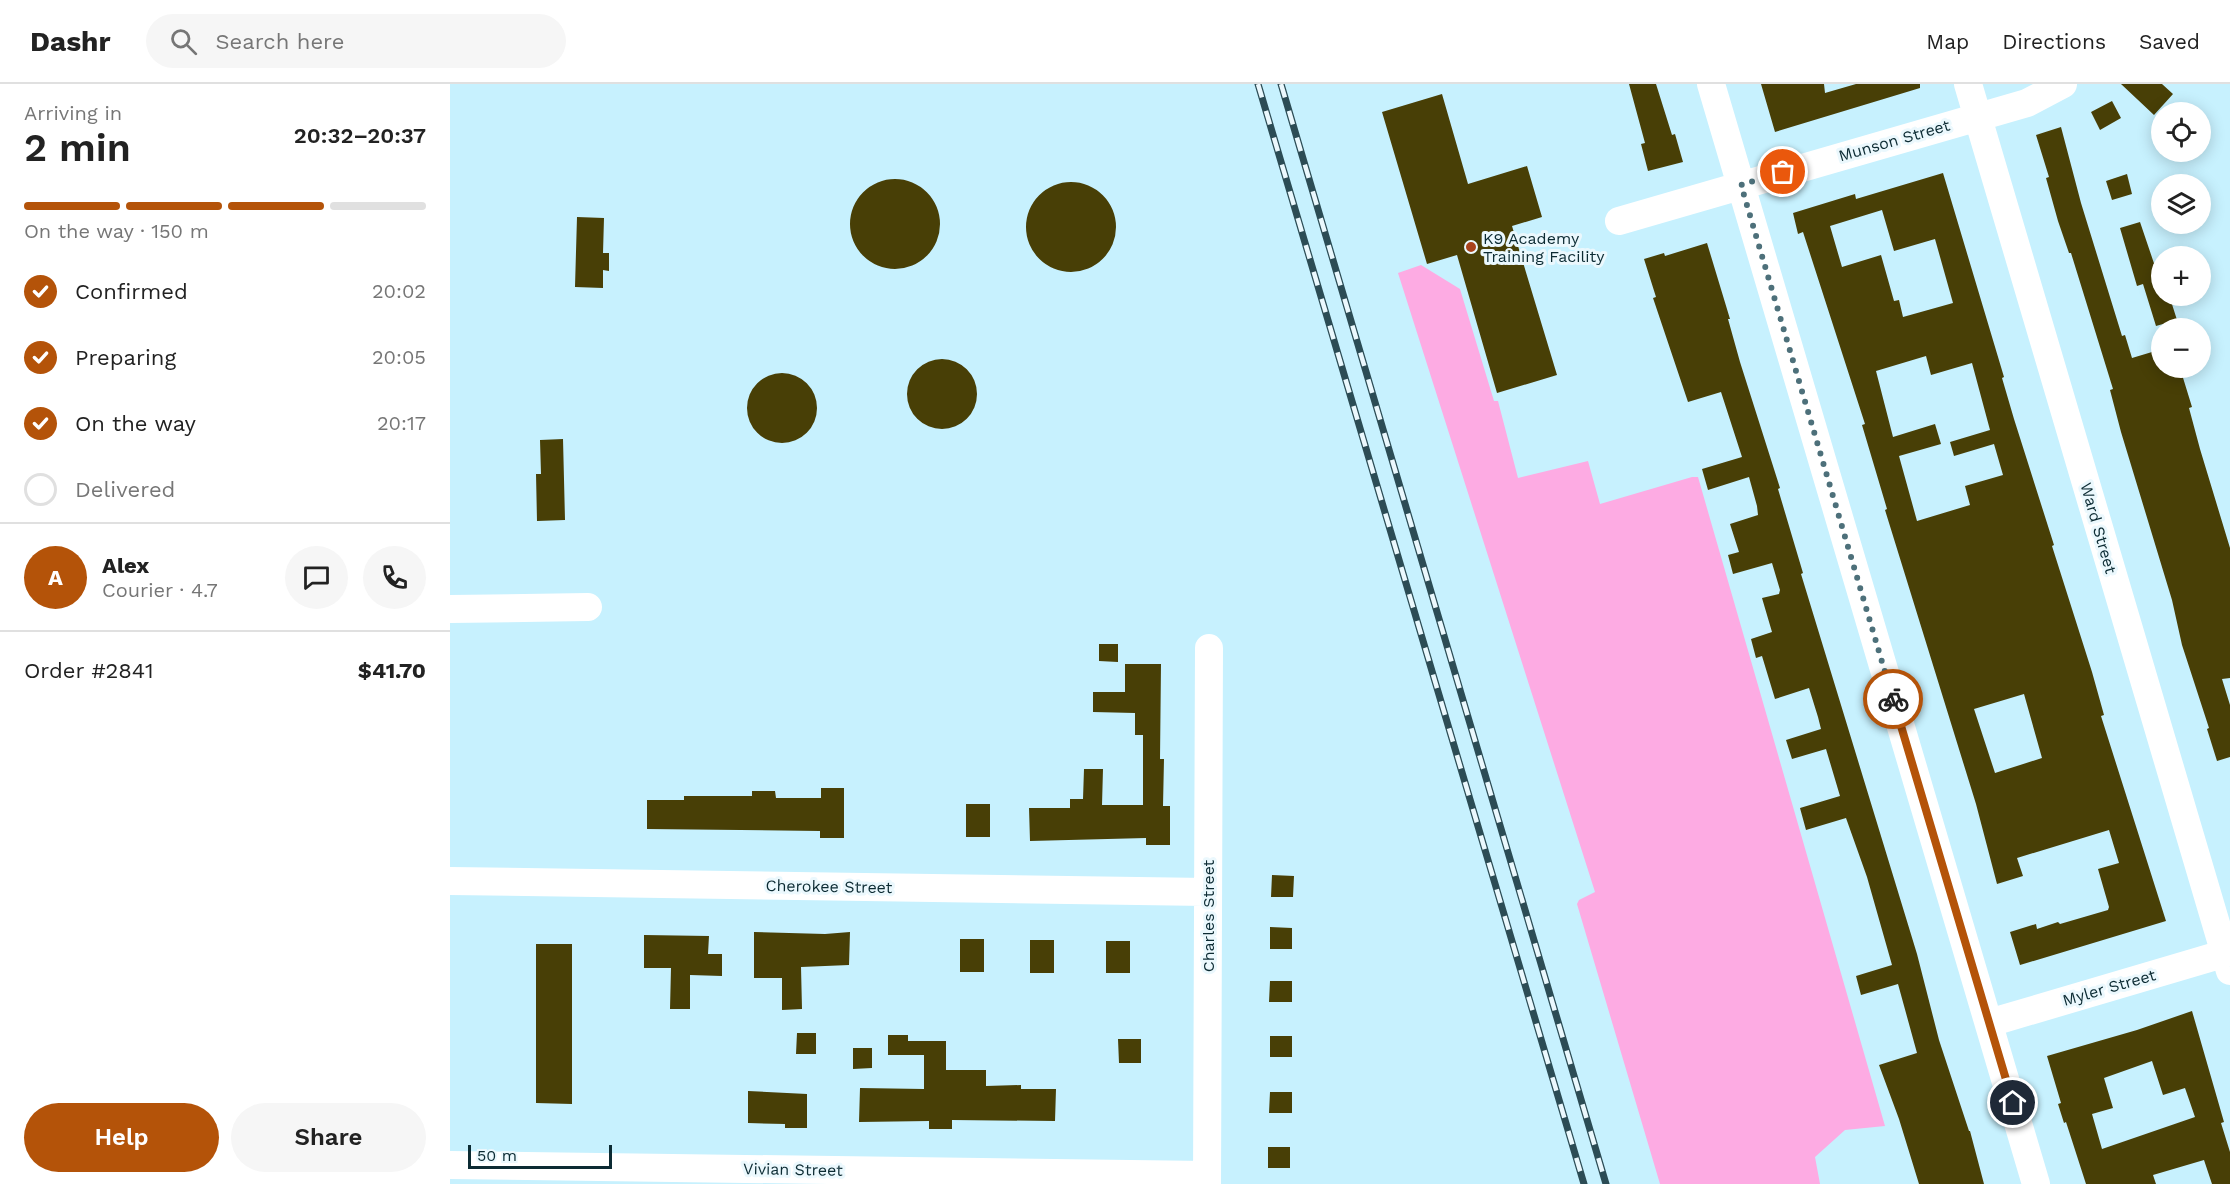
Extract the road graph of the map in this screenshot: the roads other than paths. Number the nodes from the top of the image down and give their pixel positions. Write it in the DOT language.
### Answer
graph roads {
  1 [pos="1711,84"];
  2 [pos="1968,84"];
  3 [pos="2063,84"];
  4 [pos="1978,116"];
  5 [pos="1741,185"];
  6 [pos="1619,221"];
  7 [pos="588,607"];
  8 [pos="450,609"];
  9 [pos="1209,648"];
  10 [pos="450,881"];
  11 [pos="1207,892"];
  12 [pos="2228,959"];
  13 [pos="1989,1023"];
  14 [pos="450,1165"];
  15 [pos="1207,1179"];
  16 [pos="2036,1184"];
  1 -- 5 [label="street"];
  2 -- 4 [label="street, Ward Street"];
  3 -- 4 [label="street, Munson Street"];
  4 -- 5 [label="street, Munson Street"];
  4 -- 12 [label="street, Ward Street"];
  5 -- 6 [label="street, Munson Street"];
  5 -- 13 [label="street"];
  7 -- 8 [label="street"];
  9 -- 11 [label="street, Charles Street"];
  10 -- 11 [label="street, Cherokee Street"];
  11 -- 15 [label="street, Charles Street"];
  12 -- 13 [label="street, Myler Street"];
  13 -- 16 [label="street"];
  14 -- 15 [label="street, Vivian Street"];
}
